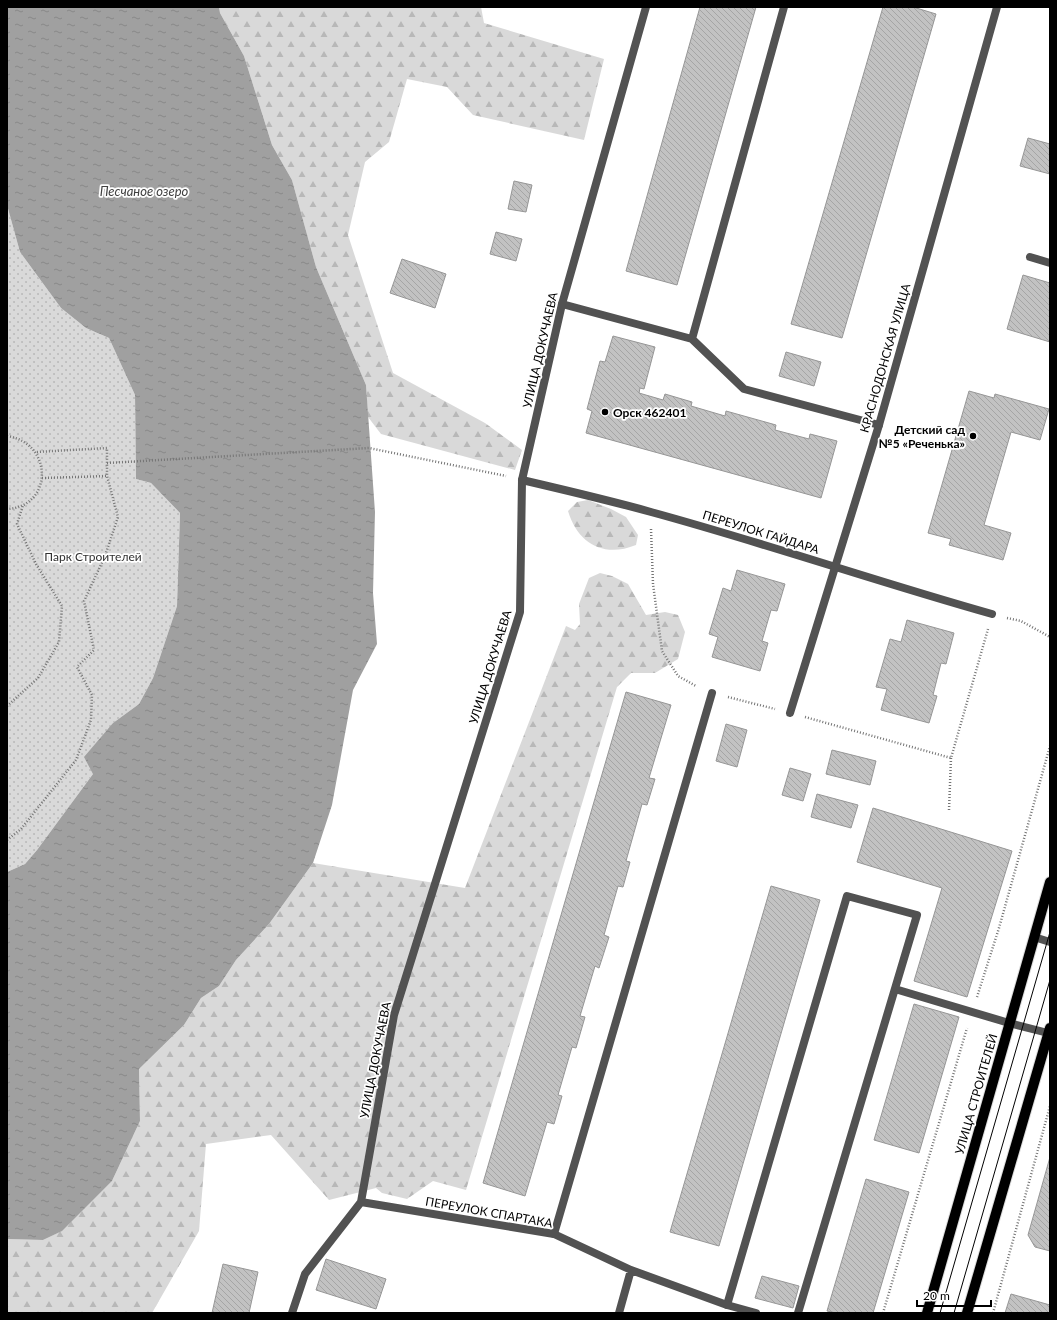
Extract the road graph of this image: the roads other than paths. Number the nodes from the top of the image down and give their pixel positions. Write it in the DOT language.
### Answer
graph roads {
  1 [pos="646,7"];
  2 [pos="784,7"];
  3 [pos="997,7"];
  4 [pos="1030,257"];
  5 [pos="1050,263"];
  6 [pos="562,304"];
  7 [pos="692,339"];
  8 [pos="879,425"];
  9 [pos="522,480"];
  10 [pos="834,567"];
  11 [pos="992,614"];
  12 [pos="712,693"];
  13 [pos="790,713"];
  14 [pos="1050,882"];
  15 [pos="1034,937"];
  16 [pos="1050,942"];
  17 [pos="895,989"];
  18 [pos="1009,1023"];
  19 [pos="1049,1031"];
  20 [pos="361,1202"];
  21 [pos="554,1234"];
  22 [pos="631,1270"];
  23 [pos="727,1305"];
  24 [pos="292,1313"];
  25 [pos="619,1313"];
  26 [pos="756,1313"];
  27 [pos="798,1313"];
  28 [pos="927,1313"];
  29 [pos="967,1313"];
  1 -- 6 [label="street, УЛИЦА ДОКУЧАЕВА"];
  2 -- 7 [label="street"];
  3 -- 8 [label="street, КРАСНОДОНСКАЯ УЛИЦА"];
  4 -- 5 [label="street"];
  6 -- 7 [label="street"];
  6 -- 9 [label="street, УЛИЦА ДОКУЧАЕВА"];
  7 -- 8 [label="street"];
  8 -- 10 [label="street, КРАСНОДОНСКАЯ УЛИЦА"];
  9 -- 10 [label="street, ПЕРЕУЛОК ГАЙДАРА"];
  9 -- 20 [label="street, УЛИЦА ДОКУЧАЕВА"];
  10 -- 11 [label="street, ПЕРЕУЛОК ГАЙДАРА"];
  10 -- 13 [label="street, КРАСНОДОНСКАЯ УЛИЦА"];
  12 -- 21 [label="street"];
  14 -- 15 [label="main road, УЛИЦА СТРОИТЕЛЕЙ"];
  15 -- 16 [label="street"];
  15 -- 18 [label="main road, УЛИЦА СТРОИТЕЛЕЙ"];
  17 -- 18 [label="street"];
  17 -- 23 [label="street"];
  17 -- 27 [label="street"];
  18 -- 19 [label="street"];
  18 -- 28 [label="main road, УЛИЦА СТРОИТЕЛЕЙ"];
  19 -- 29 [label="main road"];
  20 -- 21 [label="street, ПЕРЕУЛОК СПАРТАКА"];
  20 -- 24 [label="street, УЛИЦА ДОКУЧАЕВА"];
  21 -- 22 [label="street, ПЕРЕУЛОК СПАРТАКА"];
  22 -- 23 [label="street, ПЕРЕУЛОК СПАРТАКА"];
  22 -- 25 [label="street"];
  23 -- 26 [label="street, ПЕРЕУЛОК СПАРТАКА"];
}
